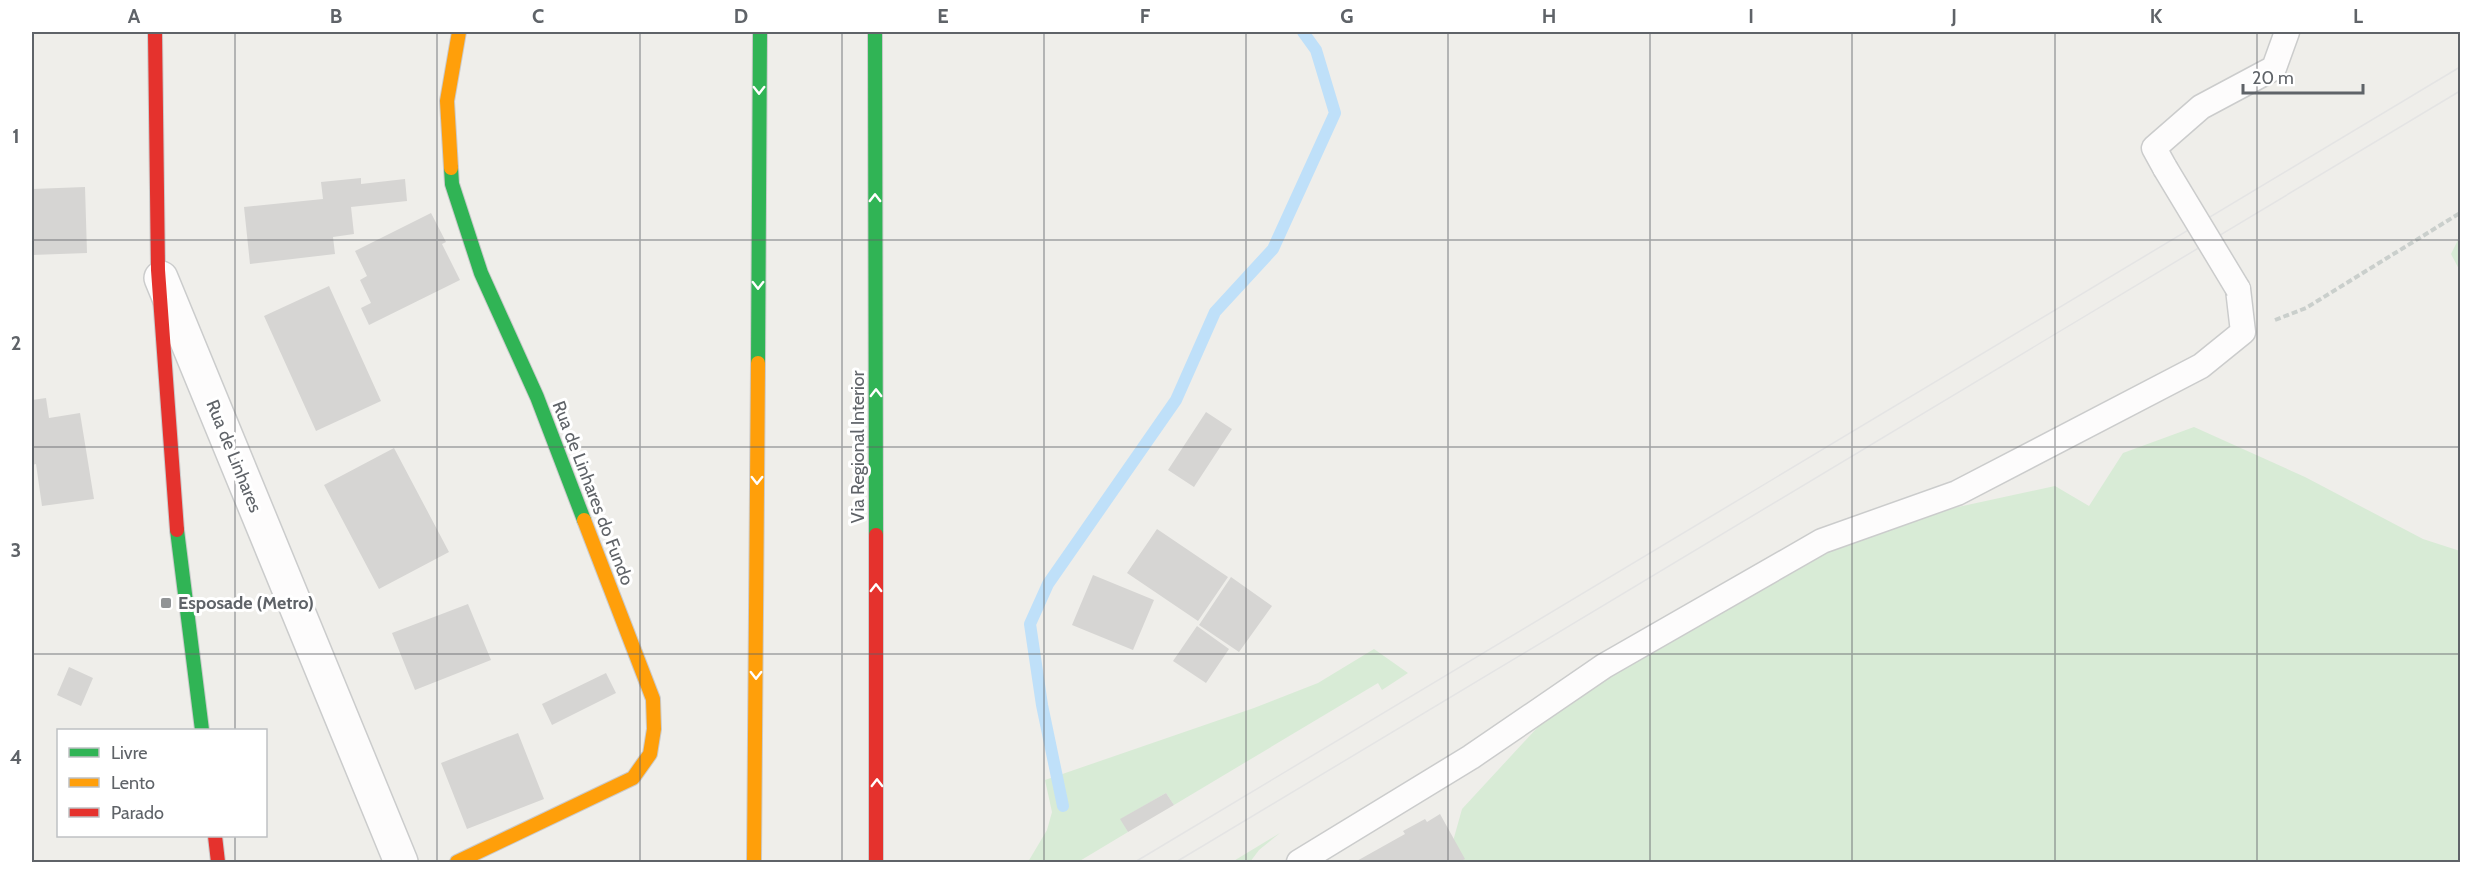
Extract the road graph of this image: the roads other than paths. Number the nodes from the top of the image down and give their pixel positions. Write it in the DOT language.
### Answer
graph roads {
  1 [pos="155,32"];
  2 [pos="459,32"];
  3 [pos="759,32"];
  4 [pos="875,32"];
  5 [pos="2287,32"];
  6 [pos="158,270"];
  7 [pos="202,729"];
  8 [pos="214,837"];
  9 [pos="218,862"];
  10 [pos="401,862"];
  11 [pos="457,862"];
  12 [pos="754,862"];
  13 [pos="876,862"];
  14 [pos="1299,862"];
  1 -- 6 [label="main road, Rua de Linhares"];
  2 -- 11 [label="main road, Rua de Linhares do Fundo"];
  3 -- 12 [label="main road, one-way"];
  13 -- 4 [label="main road, Via Regional Interior, one-way"];
  5 -- 14 [label="lane, bridge"];
  6 -- 7 [label="main road"];
  6 -- 10 [label="street, Rua de Linhares"];
  8 -- 9 [label="main road"];
}
